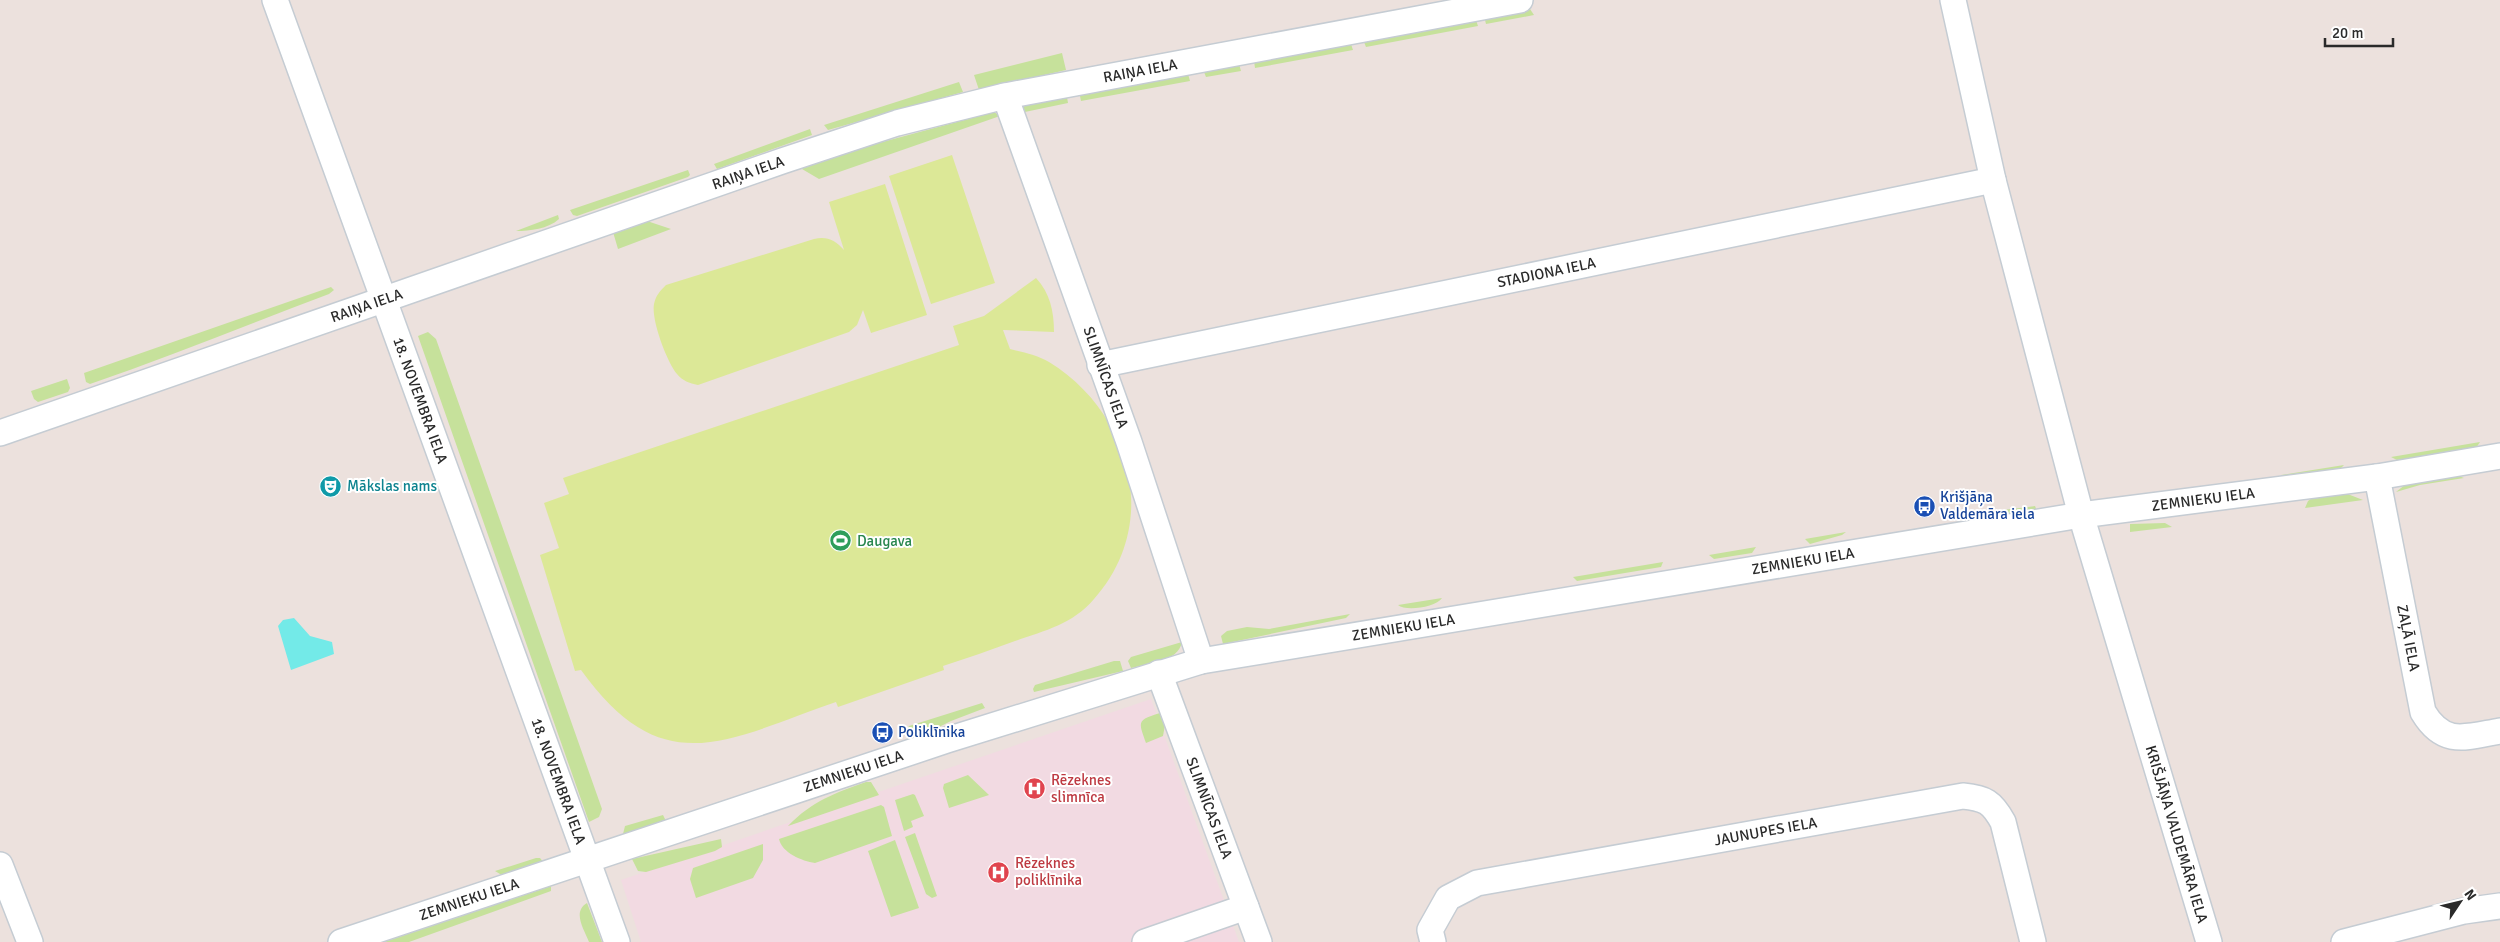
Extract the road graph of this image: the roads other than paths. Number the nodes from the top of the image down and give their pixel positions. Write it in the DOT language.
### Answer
graph roads {
  1 [pos="275,0"];
  2 [pos="1520,0"];
  3 [pos="1953,0"];
  4 [pos="1005,96"];
  5 [pos="1993,180"];
  6 [pos="386,299"];
  7 [pos="1100,365"];
  8 [pos="0,433"];
  9 [pos="2500,456"];
  10 [pos="2377,477"];
  11 [pos="2081,515"];
  12 [pos="1201,661"];
  13 [pos="1159,673"];
  14 [pos="2500,732"];
  15 [pos="588,860"];
  16 [pos="0,865"];
  17 [pos="2500,906"];
  18 [pos="1246,907"];
  19 [pos="30,942"];
  20 [pos="340,942"];
  21 [pos="617,942"];
  22 [pos="1145,942"];
  23 [pos="1259,942"];
  24 [pos="1433,942"];
  25 [pos="2032,942"];
  26 [pos="2209,942"];
  27 [pos="2344,942"];
  1 -- 6 [label="street, 18. NOVEMBRA IELA"];
  2 -- 4 [label="street, RAIŅA IELA"];
  3 -- 5 [label="street, KRIŠJĀŅA VALDEMĀRA IELA"];
  4 -- 6 [label="street, RAIŅA IELA"];
  4 -- 7 [label="street, SLIMNĪCAS IELA"];
  5 -- 7 [label="street, STADIONA IELA"];
  5 -- 11 [label="street, KRIŠJĀŅA VALDEMĀRA IELA"];
  6 -- 8 [label="street, RAIŅA IELA"];
  6 -- 15 [label="street, 18. NOVEMBRA IELA"];
  7 -- 12 [label="street, SLIMNĪCAS IELA"];
  9 -- 10 [label="street, ZEMNIEKU IELA"];
  10 -- 11 [label="street, ZEMNIEKU IELA"];
  10 -- 14 [label="street, ZAĻĀ IELA"];
  11 -- 12 [label="street, ZEMNIEKU IELA"];
  11 -- 26 [label="street, KRIŠJĀŅA VALDEMĀRA IELA"];
  12 -- 13 [label="street, ZEMNIEKU IELA"];
  13 -- 15 [label="street, ZEMNIEKU IELA"];
  13 -- 18 [label="street, SLIMNĪCAS IELA"];
  15 -- 20 [label="street, ZEMNIEKU IELA"];
  15 -- 21 [label="street, 18. NOVEMBRA IELA"];
  16 -- 19 [label="street"];
  17 -- 27 [label="street"];
  18 -- 22 [label="street"];
  18 -- 23 [label="street, SLIMNĪCAS IELA"];
  24 -- 25 [label="street, JAUNUPES IELA"];
}
